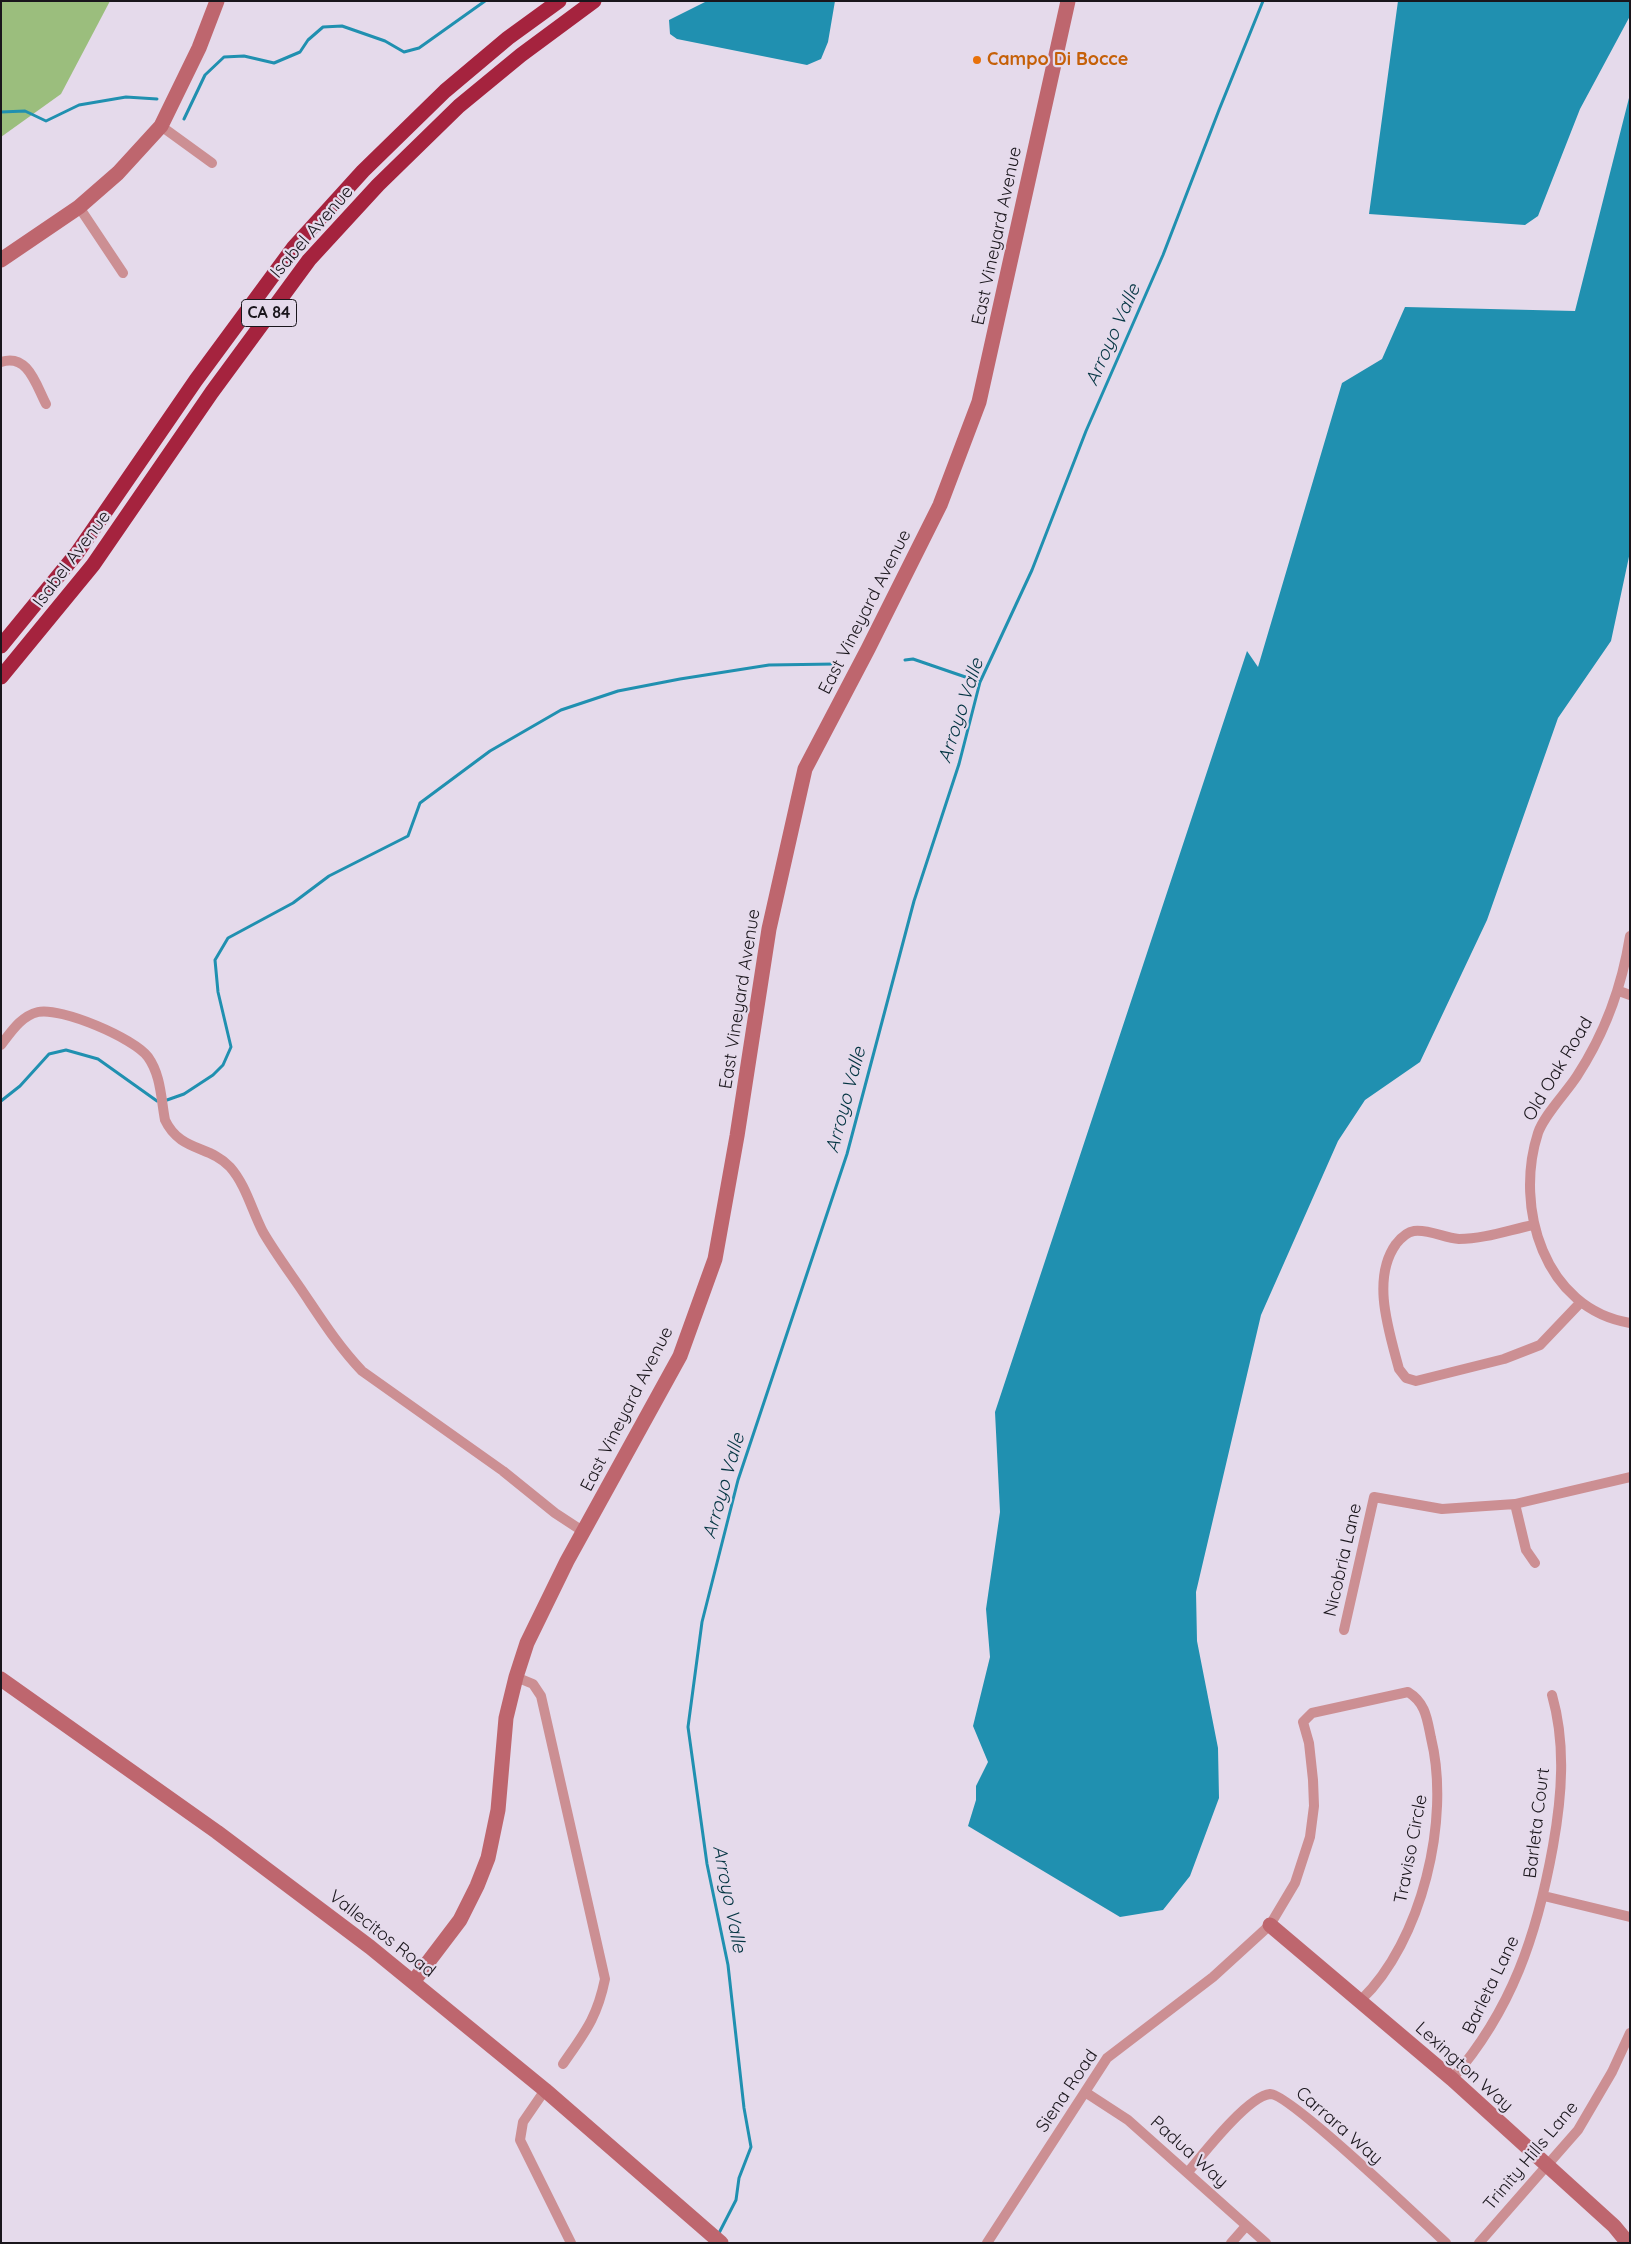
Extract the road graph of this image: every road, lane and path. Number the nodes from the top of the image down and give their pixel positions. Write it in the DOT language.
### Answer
graph roads {
  1 [pos="217,1"];
  2 [pos="559,1"];
  3 [pos="594,1"];
  4 [pos="1068,1"];
  5 [pos="160,126"];
  6 [pos="212,163"];
  7 [pos="79,206"];
  8 [pos="1,260"];
  9 [pos="123,273"];
  10 [pos="1,362"];
  11 [pos="46,404"];
  12 [pos="1,646"];
  13 [pos="1,677"];
  14 [pos="1630,936"];
  15 [pos="1619,991"];
  16 [pos="1630,995"];
  17 [pos="1,1045"];
  18 [pos="1533,1225"];
  19 [pos="1580,1303"];
  20 [pos="1630,1323"];
  21 [pos="1630,1477"];
  22 [pos="1514,1504"];
  23 [pos="584,1532"];
  24 [pos="1535,1563"];
  25 [pos="1344,1630"];
  26 [pos="516,1677"];
  27 [pos="1,1679"];
  28 [pos="1552,1696"];
  29 [pos="1544,1896"];
  30 [pos="1630,1917"];
  31 [pos="1270,1925"];
  32 [pos="413,1982"];
  33 [pos="1361,2000"];
  34 [pos="1630,2033"];
  35 [pos="563,2064"];
  36 [pos="1452,2080"];
  37 [pos="546,2090"];
  38 [pos="1085,2092"];
  39 [pos="1546,2167"];
  40 [pos="1188,2172"];
  41 [pos="1246,2226"];
  42 [pos="1629,2242"];
  43 [pos="571,2243"];
  44 [pos="721,2243"];
  45 [pos="987,2243"];
  46 [pos="1232,2243"];
  47 [pos="1266,2243"];
  48 [pos="1446,2243"];
  49 [pos="1479,2243"];
  1 -- 5 [label="street"];
  2 -- 12 [label="highway, Isabel Avenue / CA 84"];
  3 -- 13 [label="highway, Isabel Avenue / CA 84"];
  4 -- 23 [label="street, East Vineyard Avenue"];
  5 -- 6 [label="street"];
  5 -- 7 [label="street"];
  7 -- 8 [label="street"];
  7 -- 9 [label="street"];
  10 -- 11 [label="street"];
  14 -- 15 [label="street, Old Oak Road"];
  15 -- 16 [label="street"];
  15 -- 18 [label="street, Old Oak Road"];
  17 -- 23 [label="street"];
  18 -- 19 [label="street, Old Oak Road"];
  18 -- 19 [label="street"];
  19 -- 20 [label="street, Old Oak Road"];
  21 -- 22 [label="street"];
  22 -- 24 [label="street"];
  22 -- 25 [label="street, Nicobria Lane"];
  23 -- 26 [label="street, East Vineyard Avenue"];
  26 -- 32 [label="street, East Vineyard Avenue"];
  26 -- 35 [label="street"];
  27 -- 32 [label="street, Vallecitos Road"];
  28 -- 29 [label="street, Barleta Court"];
  29 -- 30 [label="street"];
  29 -- 36 [label="street, Barleta Lane"];
  31 -- 33 [label="street, Lexington Way"];
  31 -- 33 [label="street, Traviso Circle"];
  31 -- 38 [label="street, Siena Road"];
  32 -- 37 [label="street, Vallecitos Road"];
  33 -- 36 [label="street, Lexington Way"];
  34 -- 39 [label="street, Trinity Hills Lane"];
  36 -- 39 [label="street, Lexington Way"];
  37 -- 43 [label="street"];
  37 -- 44 [label="street, Vallecitos Road"];
  38 -- 40 [label="street, Padua Way"];
  38 -- 45 [label="street, Siena Road"];
  39 -- 42 [label="street, Lexington Way"];
  39 -- 49 [label="street, Trinity Hills Lane"];
  40 -- 41 [label="street, Padua Way"];
  40 -- 48 [label="street, Carrara Way"];
  41 -- 46 [label="street"];
  41 -- 47 [label="street, Padua Way"];
}
